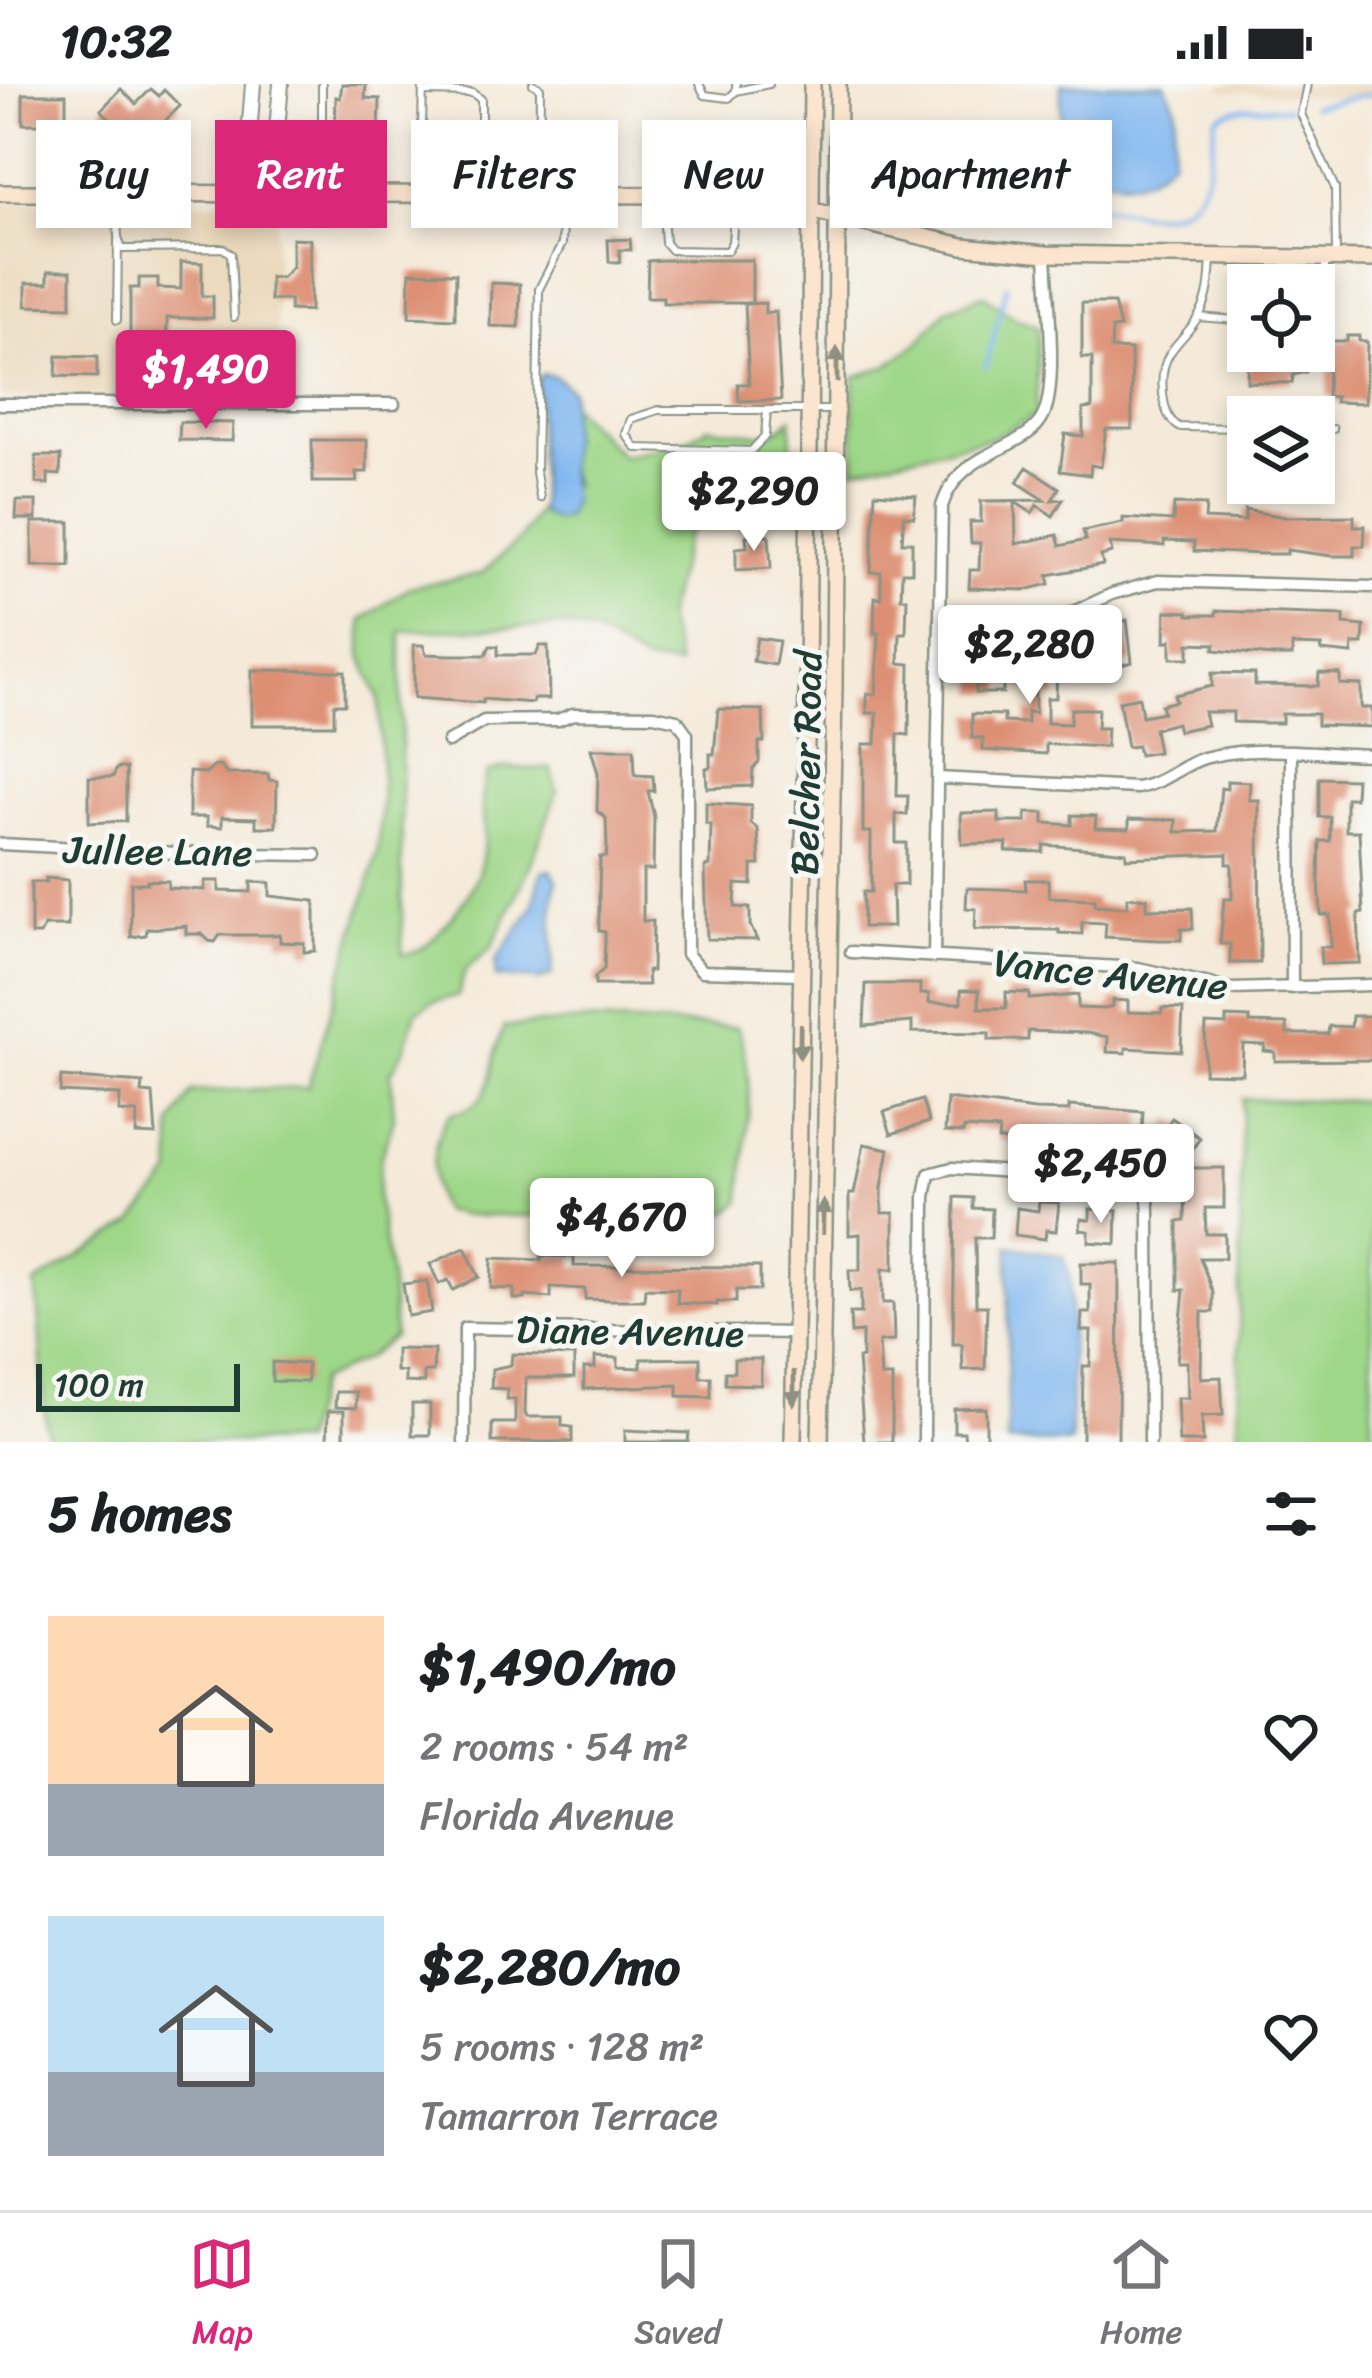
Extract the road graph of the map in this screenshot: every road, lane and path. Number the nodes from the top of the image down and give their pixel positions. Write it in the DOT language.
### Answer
graph roads {
  1 [pos="256,84"];
  2 [pos="322,84"];
  3 [pos="532,84"];
  4 [pos="699,84"];
  5 [pos="769,84"];
  6 [pos="812,84"];
  7 [pos="838,84"];
  8 [pos="1307,84"];
  9 [pos="281,86"];
  10 [pos="736,87"];
  11 [pos="423,88"];
  12 [pos="252,120"];
  13 [pos="278,120"];
  14 [pos="322,120"];
  15 [pos="422,120"];
  16 [pos="481,120"];
  17 [pos="540,120"];
  18 [pos="838,120"];
  19 [pos="0,194"];
  20 [pos="36,194"];
  21 [pos="806,210"];
  22 [pos="812,212"];
  23 [pos="830,216"];
  24 [pos="118,228"];
  25 [pos="563,228"];
  26 [pos="664,228"];
  27 [pos="733,228"];
  28 [pos="838,228"];
  29 [pos="883,228"];
  30 [pos="118,237"];
  31 [pos="1046,254"];
  32 [pos="1211,256"];
  33 [pos="1330,258"];
  34 [pos="1372,259"];
  35 [pos="1329,264"];
  36 [pos="234,317"];
  37 [pos="1199,317"];
  38 [pos="1227,319"];
  39 [pos="117,320"];
  40 [pos="0,404"];
  41 [pos="394,404"];
  42 [pos="767,410"];
  43 [pos="810,410"];
  44 [pos="836,410"];
  45 [pos="1227,428"];
  46 [pos="540,498"];
  47 [pos="1372,587"];
  48 [pos="940,616"];
  49 [pos="448,742"];
  50 [pos="1291,754"];
  51 [pos="1372,755"];
  52 [pos="938,778"];
  53 [pos="0,844"];
  54 [pos="316,854"];
  55 [pos="851,952"];
  56 [pos="934,957"];
  57 [pos="801,974"];
  58 [pos="1372,985"];
  59 [pos="1292,988"];
  60 [pos="794,1333"];
  61 [pos="464,1442"];
  62 [pos="793,1442"];
  63 [pos="820,1442"];
  64 [pos="924,1442"];
  65 [pos="1150,1442"];
  1 -- 9 [label="street"];
  1 -- 12 [label="street"];
  2 -- 14 [label="lane"];
  3 -- 17 [label="lane"];
  4 -- 10 [label="lane"];
  5 -- 10 [label="lane"];
  6 -- 22 [label="main road, Belcher Road"];
  7 -- 18 [label="main road, Belcher Road"];
  8 -- 33 [label="lane"];
  9 -- 13 [label="street"];
  11 -- 15 [label="lane"];
  11 -- 16 [label="lane"];
  19 -- 20 [label="main road"];
  21 -- 22 [label="main road"];
  22 -- 23 [label="main road"];
  22 -- 43 [label="main road, Belcher Road"];
  24 -- 30 [label="lane"];
  25 -- 46 [label="lane"];
  26 -- 27 [label="lane"];
  44 -- 28 [label="main road, Belcher Road, one-way"];
  29 -- 31 [label="main road"];
  30 -- 36 [label="lane"];
  30 -- 39 [label="lane"];
  31 -- 32 [label="main road"];
  31 -- 48 [label="street"];
  32 -- 33 [label="main road"];
  32 -- 37 [label="lane"];
  33 -- 34 [label="main road"];
  33 -- 35 [label="lane"];
  37 -- 38 [label="lane"];
  37 -- 45 [label="lane"];
  40 -- 41 [label="street"];
  42 -- 42 [label="lane"];
  42 -- 43 [label="lane"];
  43 -- 44 [label="lane"];
  43 -- 57 [label="main road, Belcher Road"];
  63 -- 44 [label="main road, Belcher Road, one-way"];
  47 -- 48 [label="street"];
  48 -- 52 [label="street"];
  49 -- 57 [label="street"];
  50 -- 51 [label="street"];
  50 -- 52 [label="street"];
  50 -- 59 [label="street"];
  52 -- 56 [label="street"];
  53 -- 54 [label="street, Jullee Lane"];
  55 -- 56 [label="street, Vance Avenue"];
  56 -- 59 [label="street, Vance Avenue"];
  57 -- 60 [label="main road, Belcher Road, one-way"];
  58 -- 59 [label="street, Vance Avenue"];
  60 -- 61 [label="street, Diane Avenue"];
  60 -- 62 [label="main road, Belcher Road, one-way"];
  64 -- 65 [label="street"];
}
